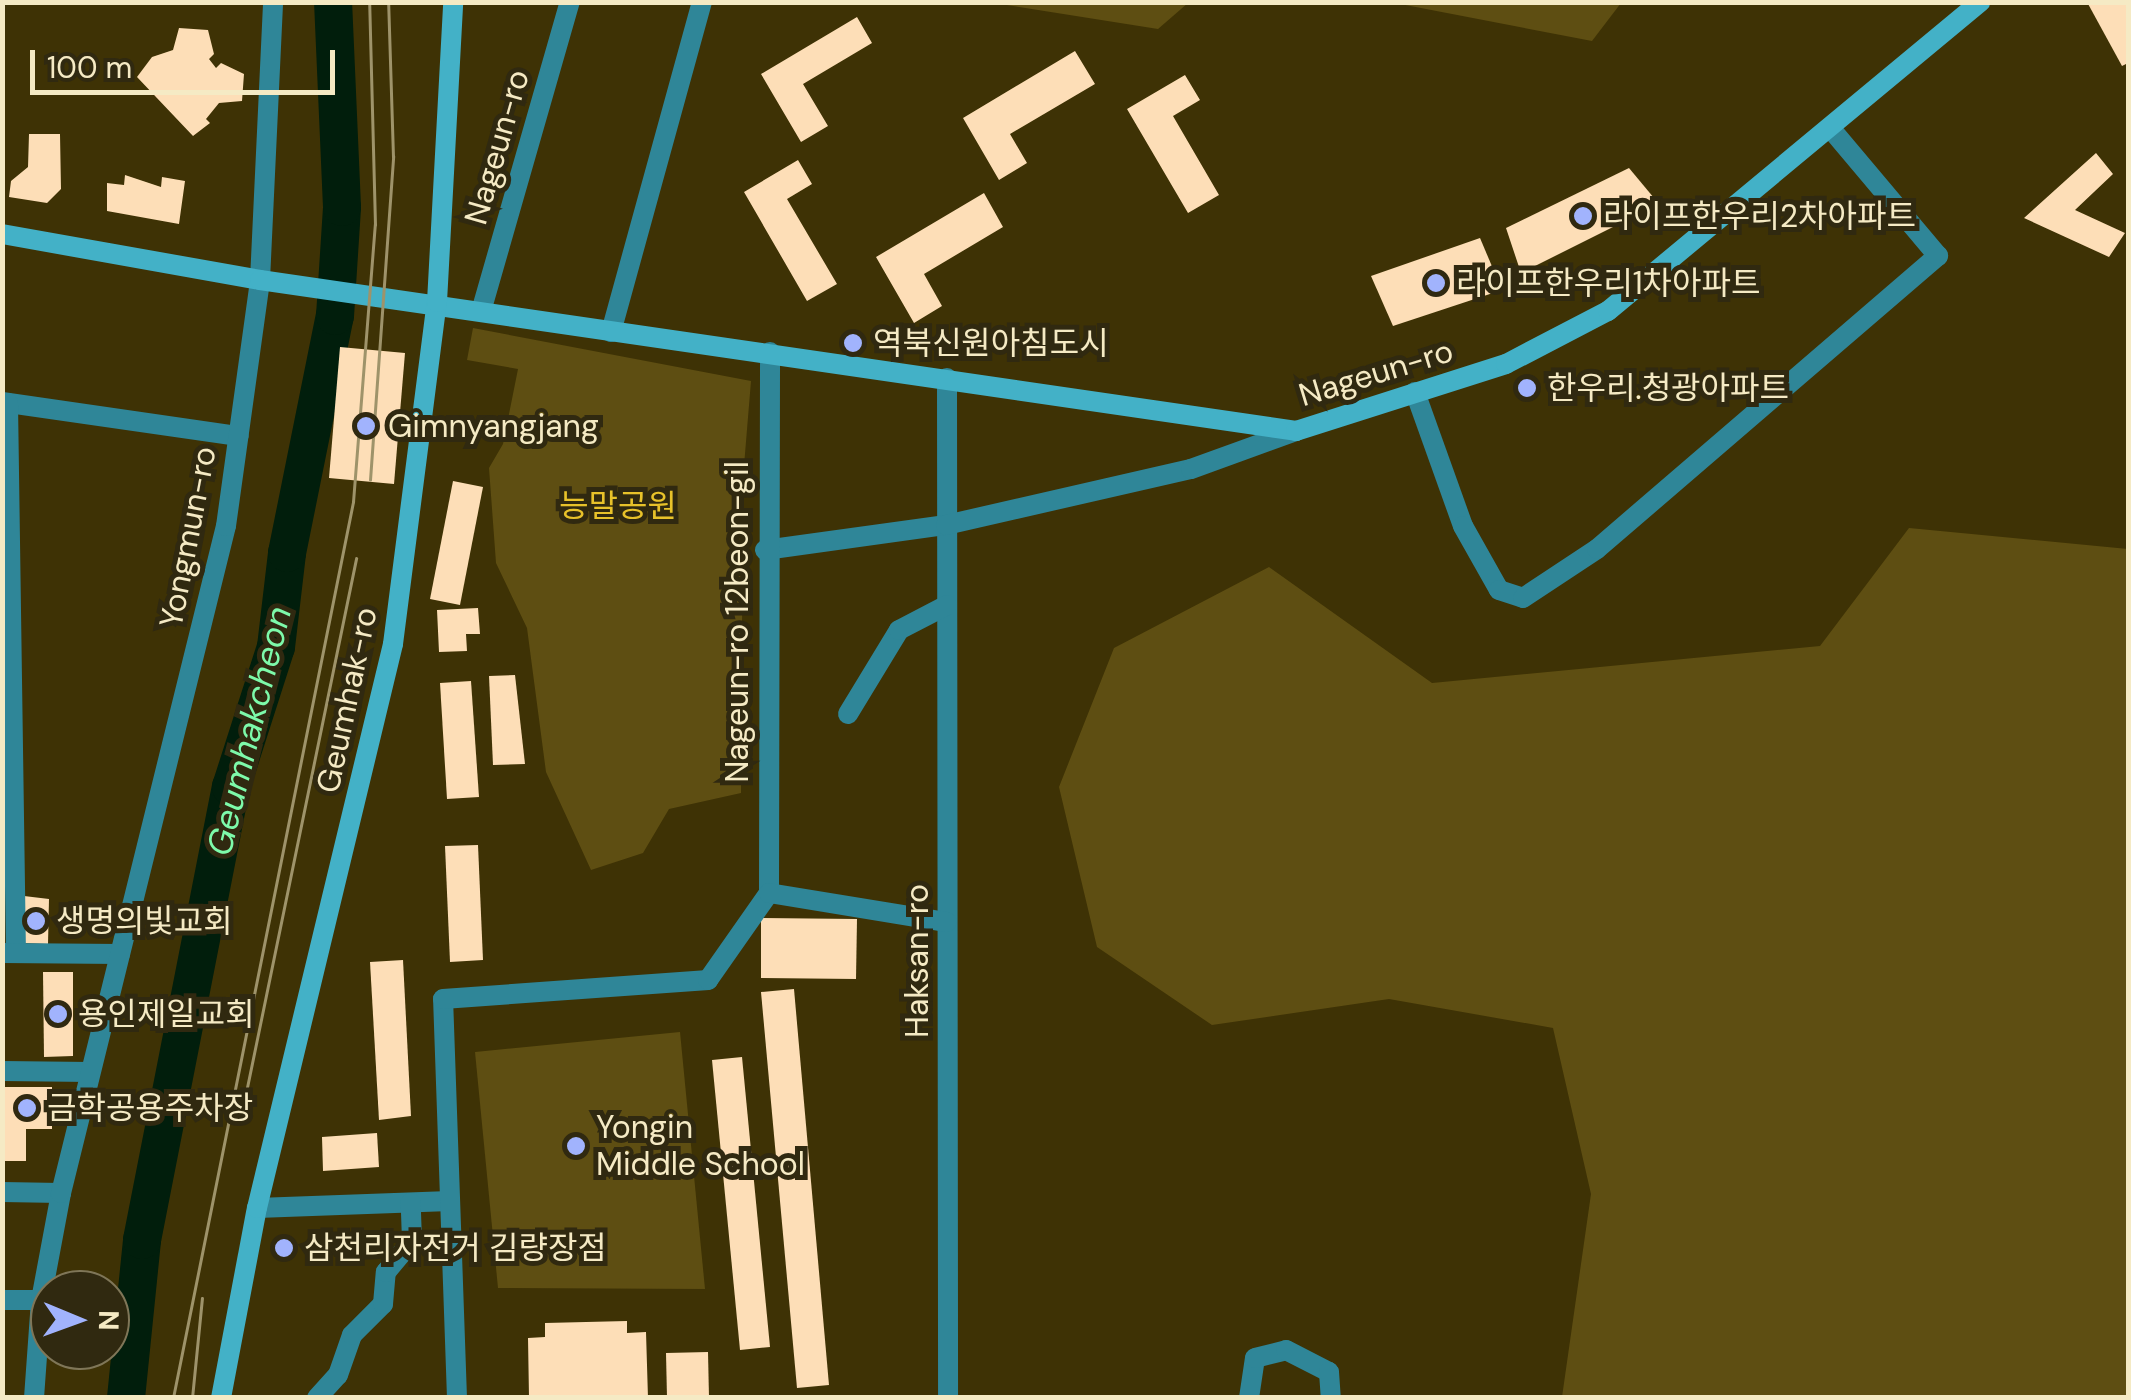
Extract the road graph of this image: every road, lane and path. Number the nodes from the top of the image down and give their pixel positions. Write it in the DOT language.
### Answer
graph roads {
  1 [pos="273,2"];
  2 [pos="453,2"];
  3 [pos="570,2"];
  4 [pos="702,2"];
  5 [pos="1980,2"];
  6 [pos="1832,130"];
  7 [pos="2,234"];
  8 [pos="268,281"];
  9 [pos="437,302"];
  10 [pos="482,308"];
  11 [pos="611,332"];
  12 [pos="770,352"];
  13 [pos="947,378"];
  14 [pos="1415,392"];
  15 [pos="5,402"];
  16 [pos="1296,430"];
  17 [pos="239,436"];
  18 [pos="946,525"];
  19 [pos="765,550"];
  20 [pos="947,606"];
  21 [pos="848,714"];
  22 [pos="768,893"];
  23 [pos="947,922"];
  24 [pos="9,953"];
  25 [pos="120,954"];
  26 [pos="2,1071"];
  27 [pos="90,1072"];
  28 [pos="2,1192"];
  29 [pos="61,1193"];
  30 [pos="450,1201"];
  31 [pos="412,1202"];
  32 [pos="257,1208"];
  33 [pos="47,1270"];
  34 [pos="2,1300"];
  35 [pos="30,1300"];
  36 [pos="36,1370"];
  37 [pos="34,1398"];
  38 [pos="221,1398"];
  39 [pos="317,1398"];
  40 [pos="457,1398"];
  41 [pos="948,1398"];
  42 [pos="1249,1398"];
  43 [pos="1332,1398"];
  1 -- 8 [label="street, Yongmun-ro"];
  2 -- 9 [label="main road, Geumhak-ro"];
  3 -- 10 [label="street, Nageun-ro"];
  4 -- 11 [label="street"];
  5 -- 6 [label="main road, Nageun-ro"];
  6 -- 14 [label="main road, Nageun-ro"];
  6 -- 14 [label="street"];
  7 -- 8 [label="main road, Nageun-ro"];
  8 -- 9 [label="main road, Nageun-ro"];
  8 -- 17 [label="street, Yongmun-ro"];
  9 -- 10 [label="main road, Nageun-ro"];
  9 -- 32 [label="main road, Geumhak-ro"];
  10 -- 11 [label="main road, Nageun-ro"];
  11 -- 12 [label="main road, Nageun-ro"];
  12 -- 13 [label="main road, Nageun-ro"];
  12 -- 19 [label="street, Nageun-ro 12beon-gil"];
  13 -- 16 [label="main road, Nageun-ro"];
  13 -- 18 [label="street, Haksan-ro"];
  14 -- 16 [label="main road, Nageun-ro"];
  15 -- 17 [label="street"];
  15 -- 24 [label="street"];
  16 -- 18 [label="street"];
  17 -- 25 [label="street, Yongmun-ro"];
  18 -- 19 [label="street"];
  18 -- 20 [label="street, Haksan-ro"];
  19 -- 22 [label="street, Nageun-ro 12beon-gil"];
  20 -- 21 [label="street"];
  20 -- 23 [label="street, Haksan-ro"];
  22 -- 23 [label="street"];
  22 -- 30 [label="street"];
  23 -- 41 [label="street, Haksan-ro"];
  24 -- 25 [label="street"];
  25 -- 27 [label="street, Yongmun-ro"];
  26 -- 27 [label="street"];
  27 -- 29 [label="street, Yongmun-ro"];
  28 -- 29 [label="street"];
  29 -- 33 [label="street, Yongmun-ro"];
  30 -- 31 [label="street"];
  30 -- 40 [label="street"];
  31 -- 32 [label="street"];
  31 -- 39 [label="street"];
  32 -- 38 [label="main road, Geumhak-ro"];
  34 -- 35 [label="street"];
  36 -- 37 [label="street, Yongmun-ro"];
  42 -- 43 [label="street"];
}
